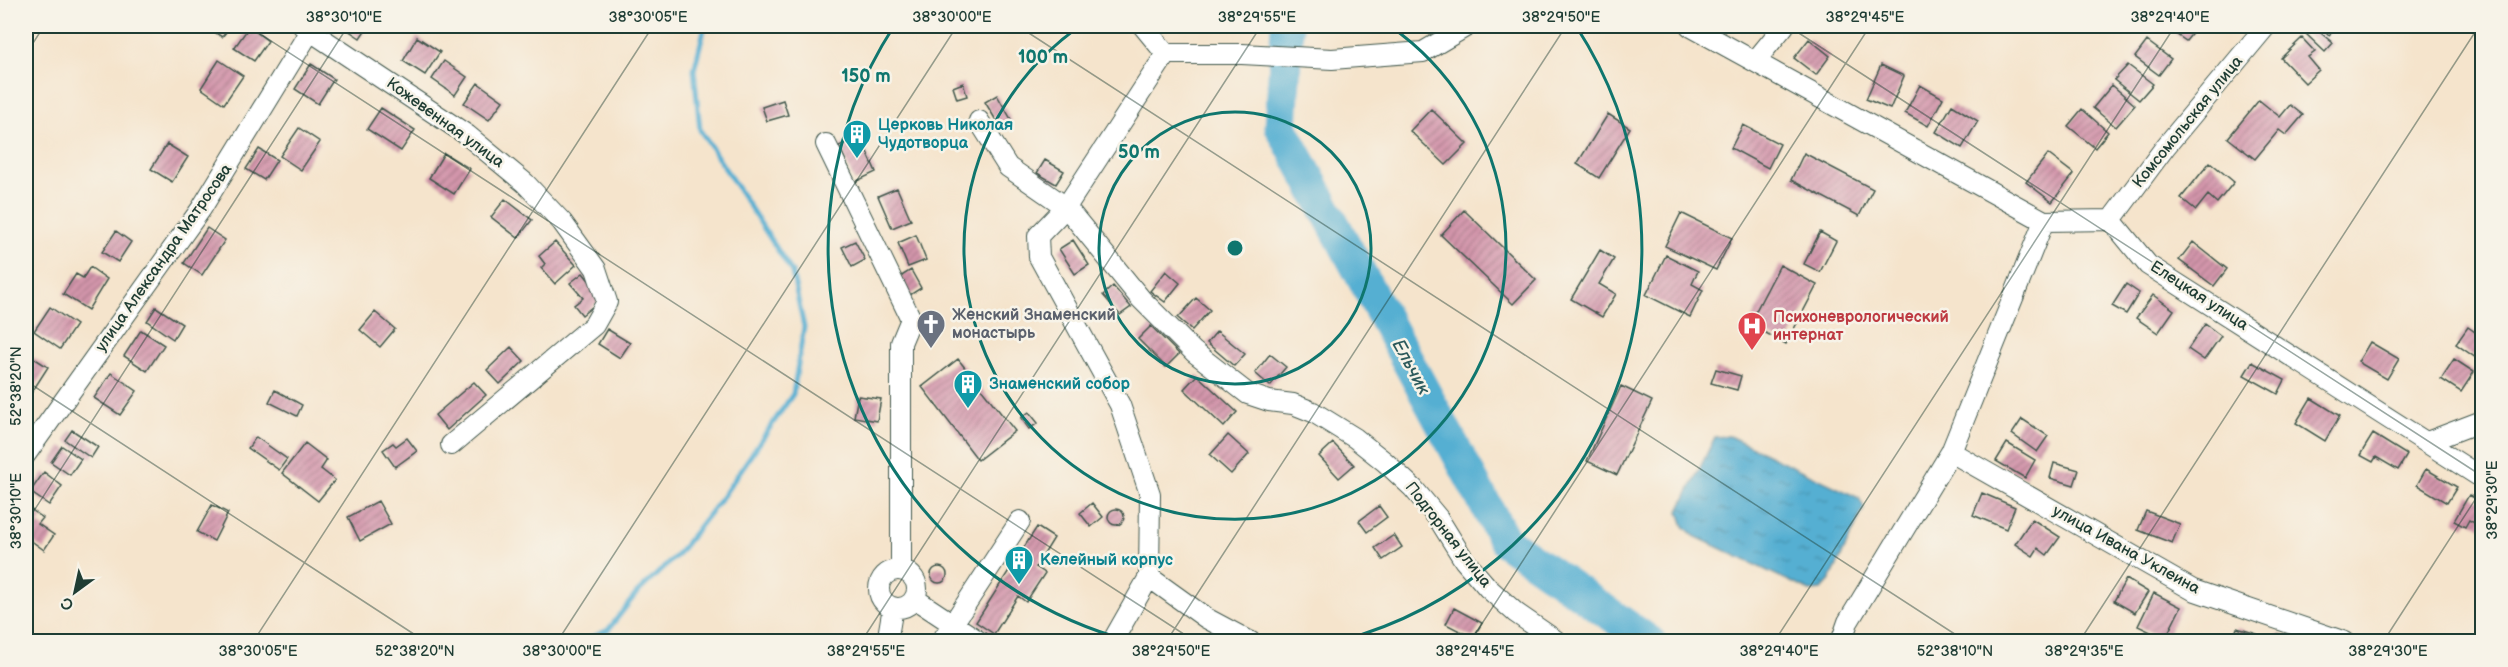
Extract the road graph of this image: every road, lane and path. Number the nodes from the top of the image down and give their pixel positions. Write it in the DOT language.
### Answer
graph roads {
  1 [pos="1467,26"];
  2 [pos="1690,26"];
  3 [pos="1784,26"];
  4 [pos="2266,26"];
  5 [pos="309,27"];
  6 [pos="1144,27"];
  7 [pos="1166,54"];
  8 [pos="1756,60"];
  9 [pos="979,121"];
  10 [pos="825,144"];
  11 [pos="1066,207"];
  12 [pos="2111,220"];
  13 [pos="2044,221"];
  14 [pos="2482,421"];
  15 [pos="2427,442"];
  16 [pos="450,445"];
  17 [pos="1950,452"];
  18 [pos="26,454"];
  19 [pos="2482,478"];
  20 [pos="1020,521"];
  21 [pos="901,570"];
  22 [pos="1149,577"];
  23 [pos="915,599"];
  24 [pos="893,607"];
  25 [pos="953,624"];
  26 [pos="888,642"];
  27 [pos="941,642"];
  28 [pos="980,642"];
  29 [pos="1112,642"];
  30 [pos="1251,642"];
  31 [pos="1558,642"];
  32 [pos="1841,642"];
  33 [pos="2345,642"];
  1 -- 7 [label="street"];
  2 -- 8 [label="street"];
  3 -- 8 [label="street"];
  4 -- 12 [label="street, Комсомольская улица"];
  5 -- 16 [label="street, Кожевенная улица"];
  5 -- 18 [label="street, улица Александра Матросова"];
  6 -- 7 [label="street"];
  7 -- 11 [label="street"];
  8 -- 13 [label="street"];
  9 -- 11 [label="street, Подгорная улица"];
  10 -- 21 [label="street"];
  11 -- 22 [label="street"];
  11 -- 31 [label="street, Подгорная улица"];
  12 -- 13 [label="street"];
  12 -- 15 [label="street, Елецкая улица"];
  13 -- 17 [label="street"];
  14 -- 15 [label="street"];
  15 -- 19 [label="street, Елецкая улица"];
  17 -- 32 [label="street"];
  17 -- 33 [label="street, улица Ивана Уклеина"];
  20 -- 25 [label="street"];
  21 -- 23 [label="street"];
  21 -- 24 [label="street"];
  22 -- 29 [label="street"];
  22 -- 30 [label="street"];
  23 -- 24 [label="street"];
  23 -- 25 [label="street"];
  24 -- 26 [label="street"];
  25 -- 27 [label="street"];
  25 -- 28 [label="street"];
}
